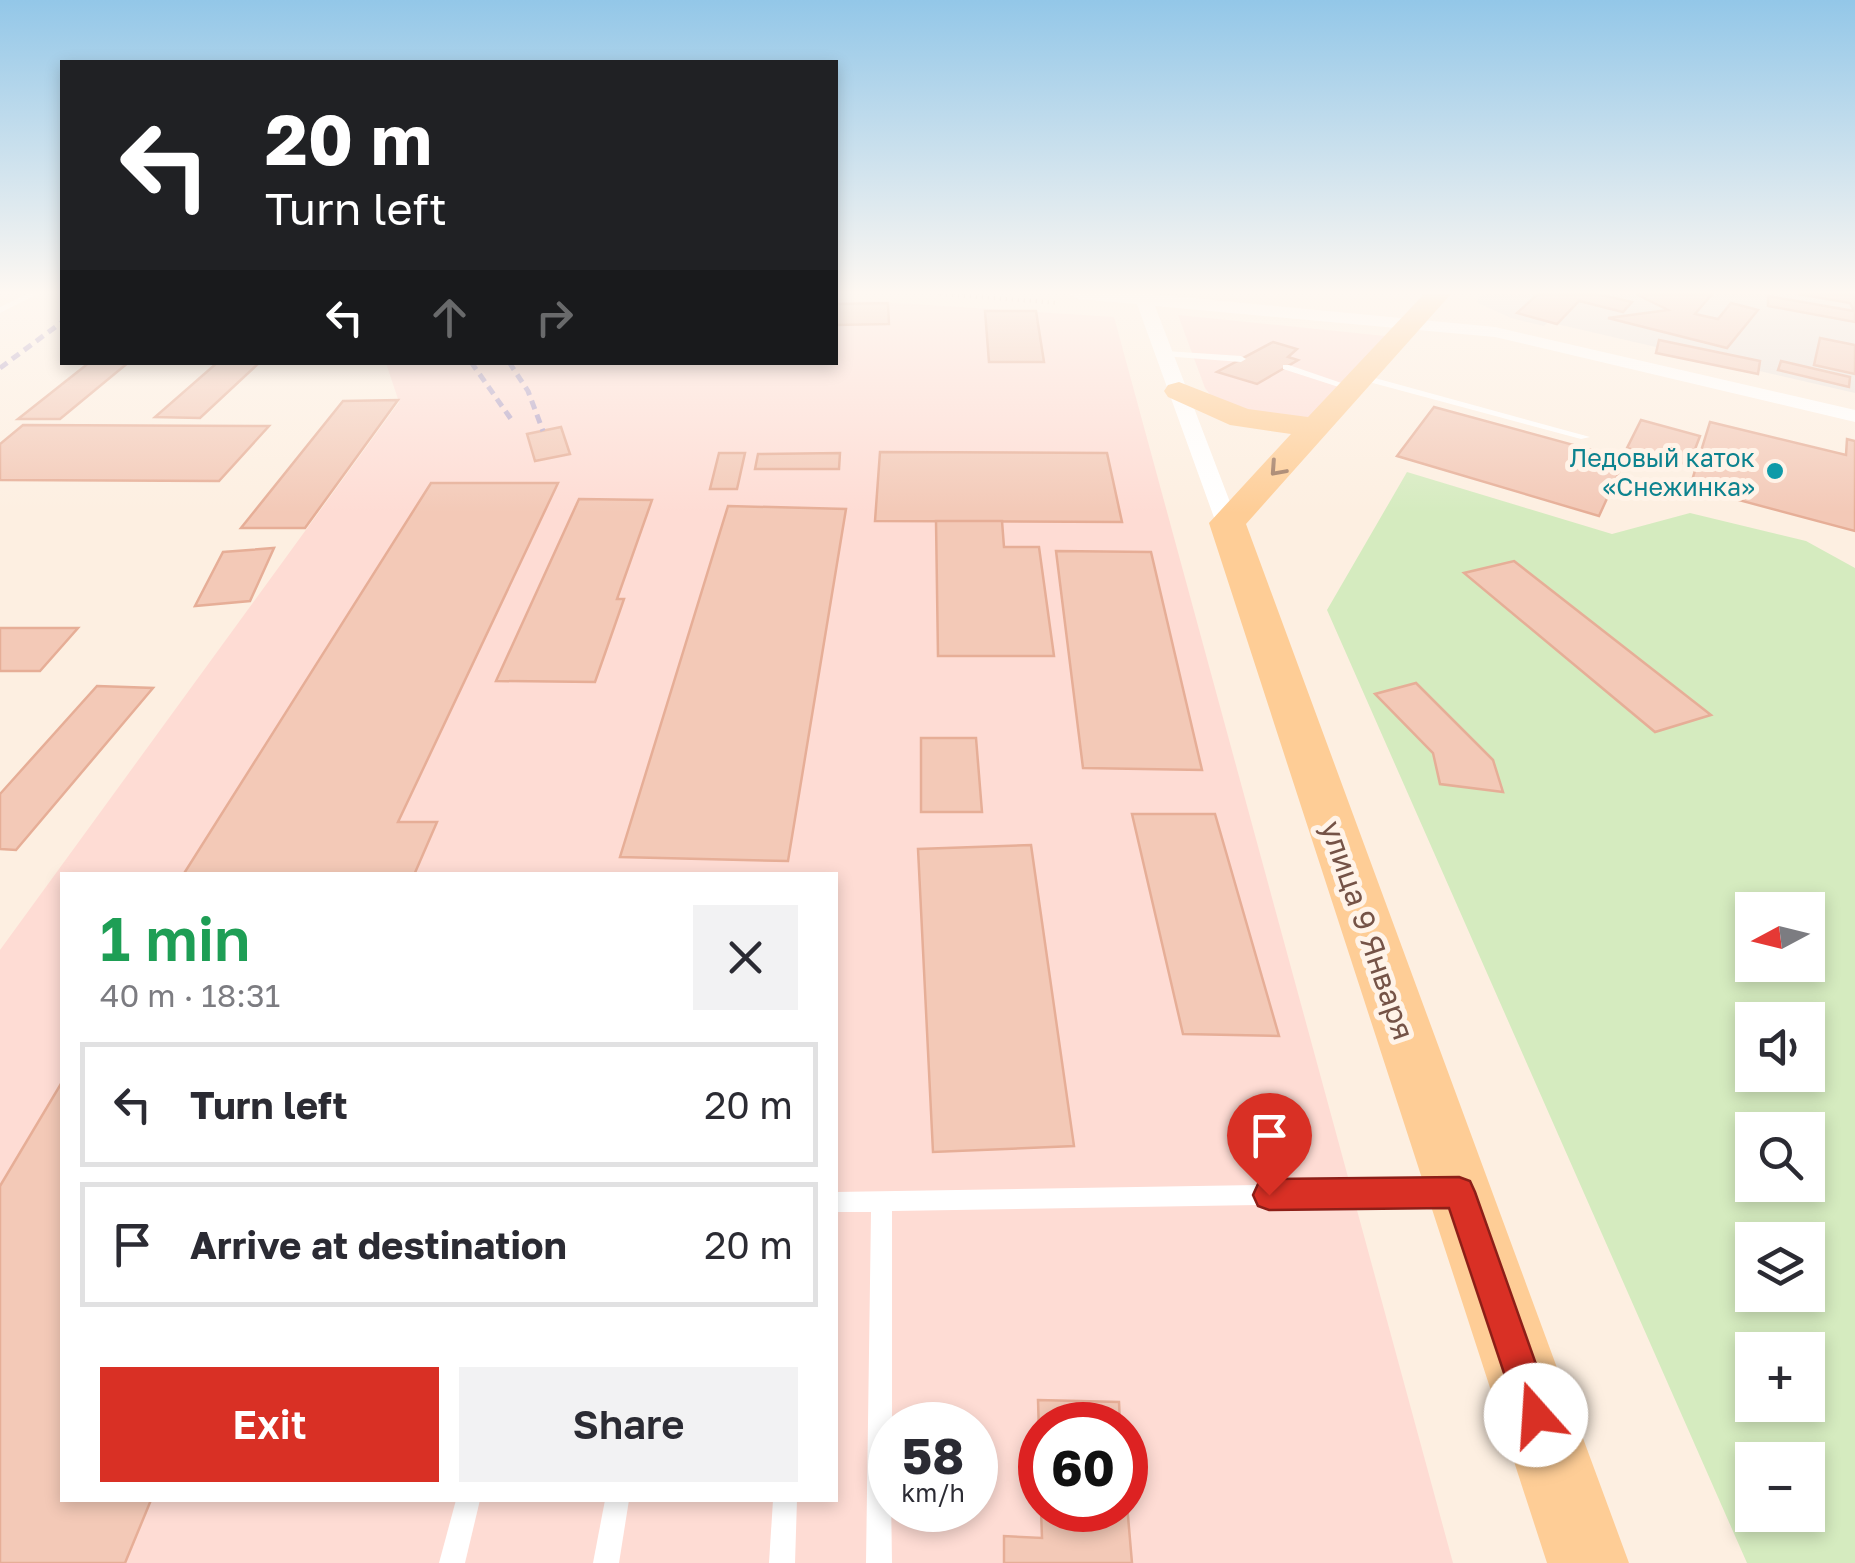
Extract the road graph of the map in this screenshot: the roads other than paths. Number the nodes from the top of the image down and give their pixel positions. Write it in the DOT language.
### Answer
graph roads {
  1 [pos="1171,367"];
  2 [pos="1286,367"];
  3 [pos="1371,367"];
  4 [pos="1645,367"];
  5 [pos="1356,383"];
  6 [pos="1180,392"];
  7 [pos="1855,416"];
  8 [pos="1315,427"];
  9 [pos="1585,437"];
  10 [pos="1227,523"];
  11 [pos="1459,1192"];
  12 [pos="882,1201"];
  13 [pos="838,1202"];
  14 [pos="467,1502"];
  15 [pos="616,1502"];
  16 [pos="786,1502"];
  17 [pos="452,1563"];
  18 [pos="606,1563"];
  19 [pos="782,1563"];
  20 [pos="879,1563"];
  21 [pos="1588,1563"];
  1 -- 6 [label="street, улица 9 Января"];
  2 -- 5 [label="lane"];
  3 -- 5 [label="main road"];
  4 -- 7 [label="street"];
  5 -- 8 [label="main road"];
  5 -- 9 [label="lane"];
  6 -- 8 [label="main road"];
  6 -- 10 [label="street, улица 9 Января"];
  8 -- 10 [label="main road, one-way"];
  10 -- 11 [label="main road, улица 9 Января"];
  11 -- 12 [label="lane"];
  11 -- 21 [label="main road, улица 9 Января"];
  12 -- 13 [label="lane"];
  12 -- 20 [label="lane"];
  14 -- 17 [label="lane"];
  15 -- 18 [label="lane"];
  16 -- 19 [label="lane"];
}
